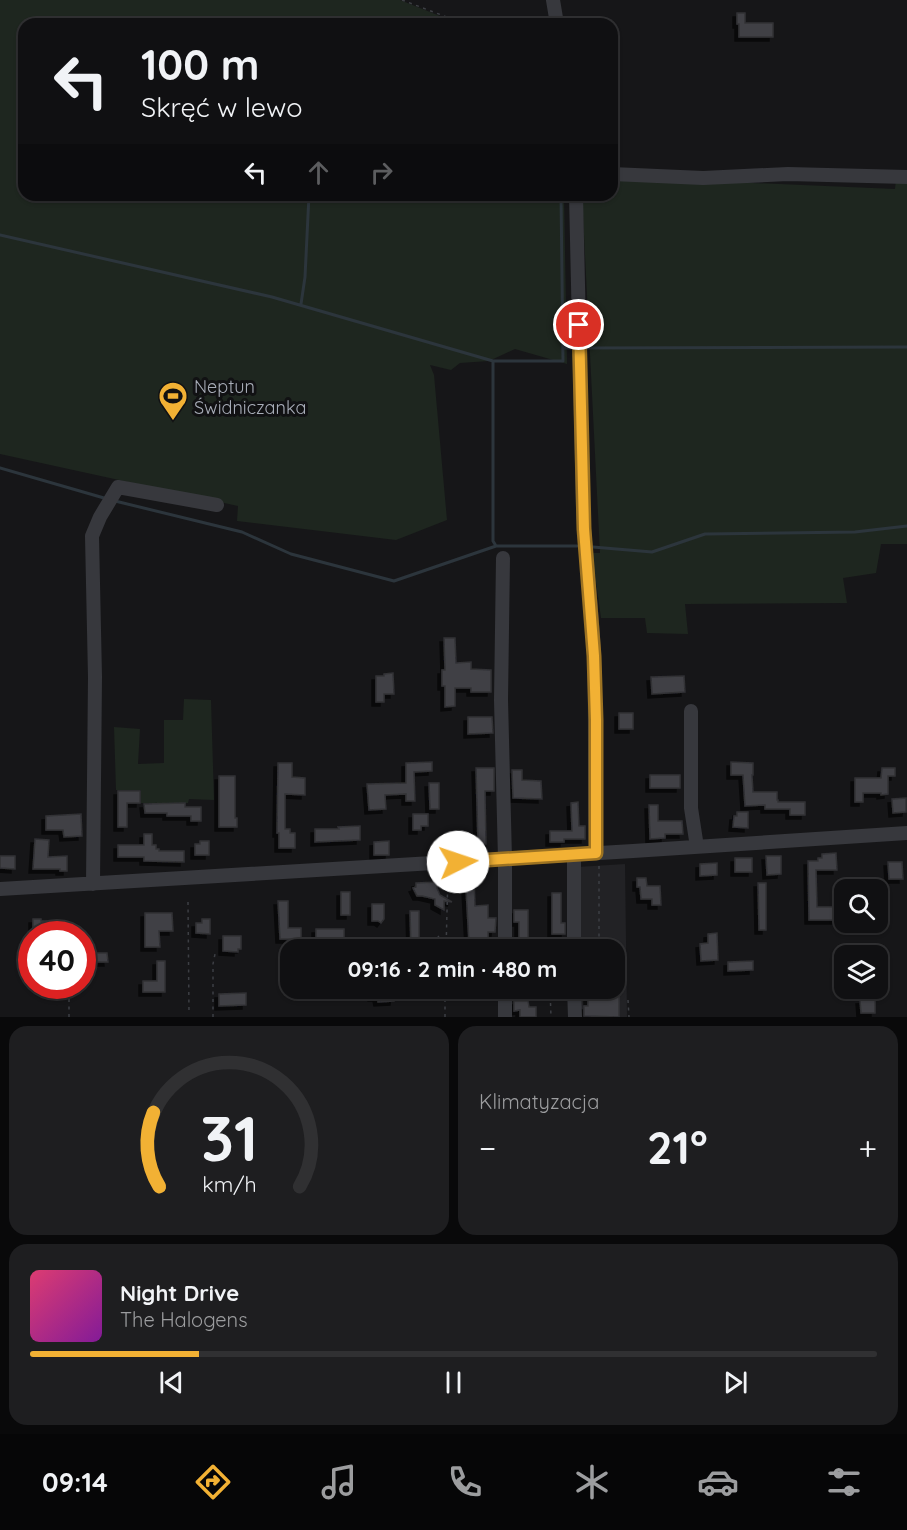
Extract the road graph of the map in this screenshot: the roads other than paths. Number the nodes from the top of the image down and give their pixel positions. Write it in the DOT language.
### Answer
graph roads {
  1 [pos="553,0"];
  2 [pos="556,18"];
  3 [pos="618,174"];
  4 [pos="907,177"];
  5 [pos="576,201"];
  6 [pos="217,505"];
  7 [pos="502,558"];
  8 [pos="691,711"];
  9 [pos="907,832"];
  10 [pos="696,847"];
  11 [pos="574,854"];
  12 [pos="505,858"];
  13 [pos="600,858"];
  14 [pos="93,884"];
  15 [pos="0,889"];
  16 [pos="505,939"];
  17 [pos="574,939"];
  18 [pos="505,999"];
  19 [pos="574,999"];
  20 [pos="505,1017"];
  21 [pos="575,1017"];
  1 -- 2 [label="street"];
  3 -- 4 [label="street"];
  5 -- 13 [label="street"];
  6 -- 14 [label="street"];
  7 -- 12 [label="street"];
  8 -- 10 [label="street"];
  9 -- 10 [label="street"];
  10 -- 13 [label="street"];
  11 -- 12 [label="street"];
  11 -- 13 [label="street"];
  11 -- 17 [label="street"];
  12 -- 14 [label="street"];
  12 -- 16 [label="street"];
  14 -- 15 [label="street"];
  18 -- 20 [label="street"];
  19 -- 21 [label="street"];
}
